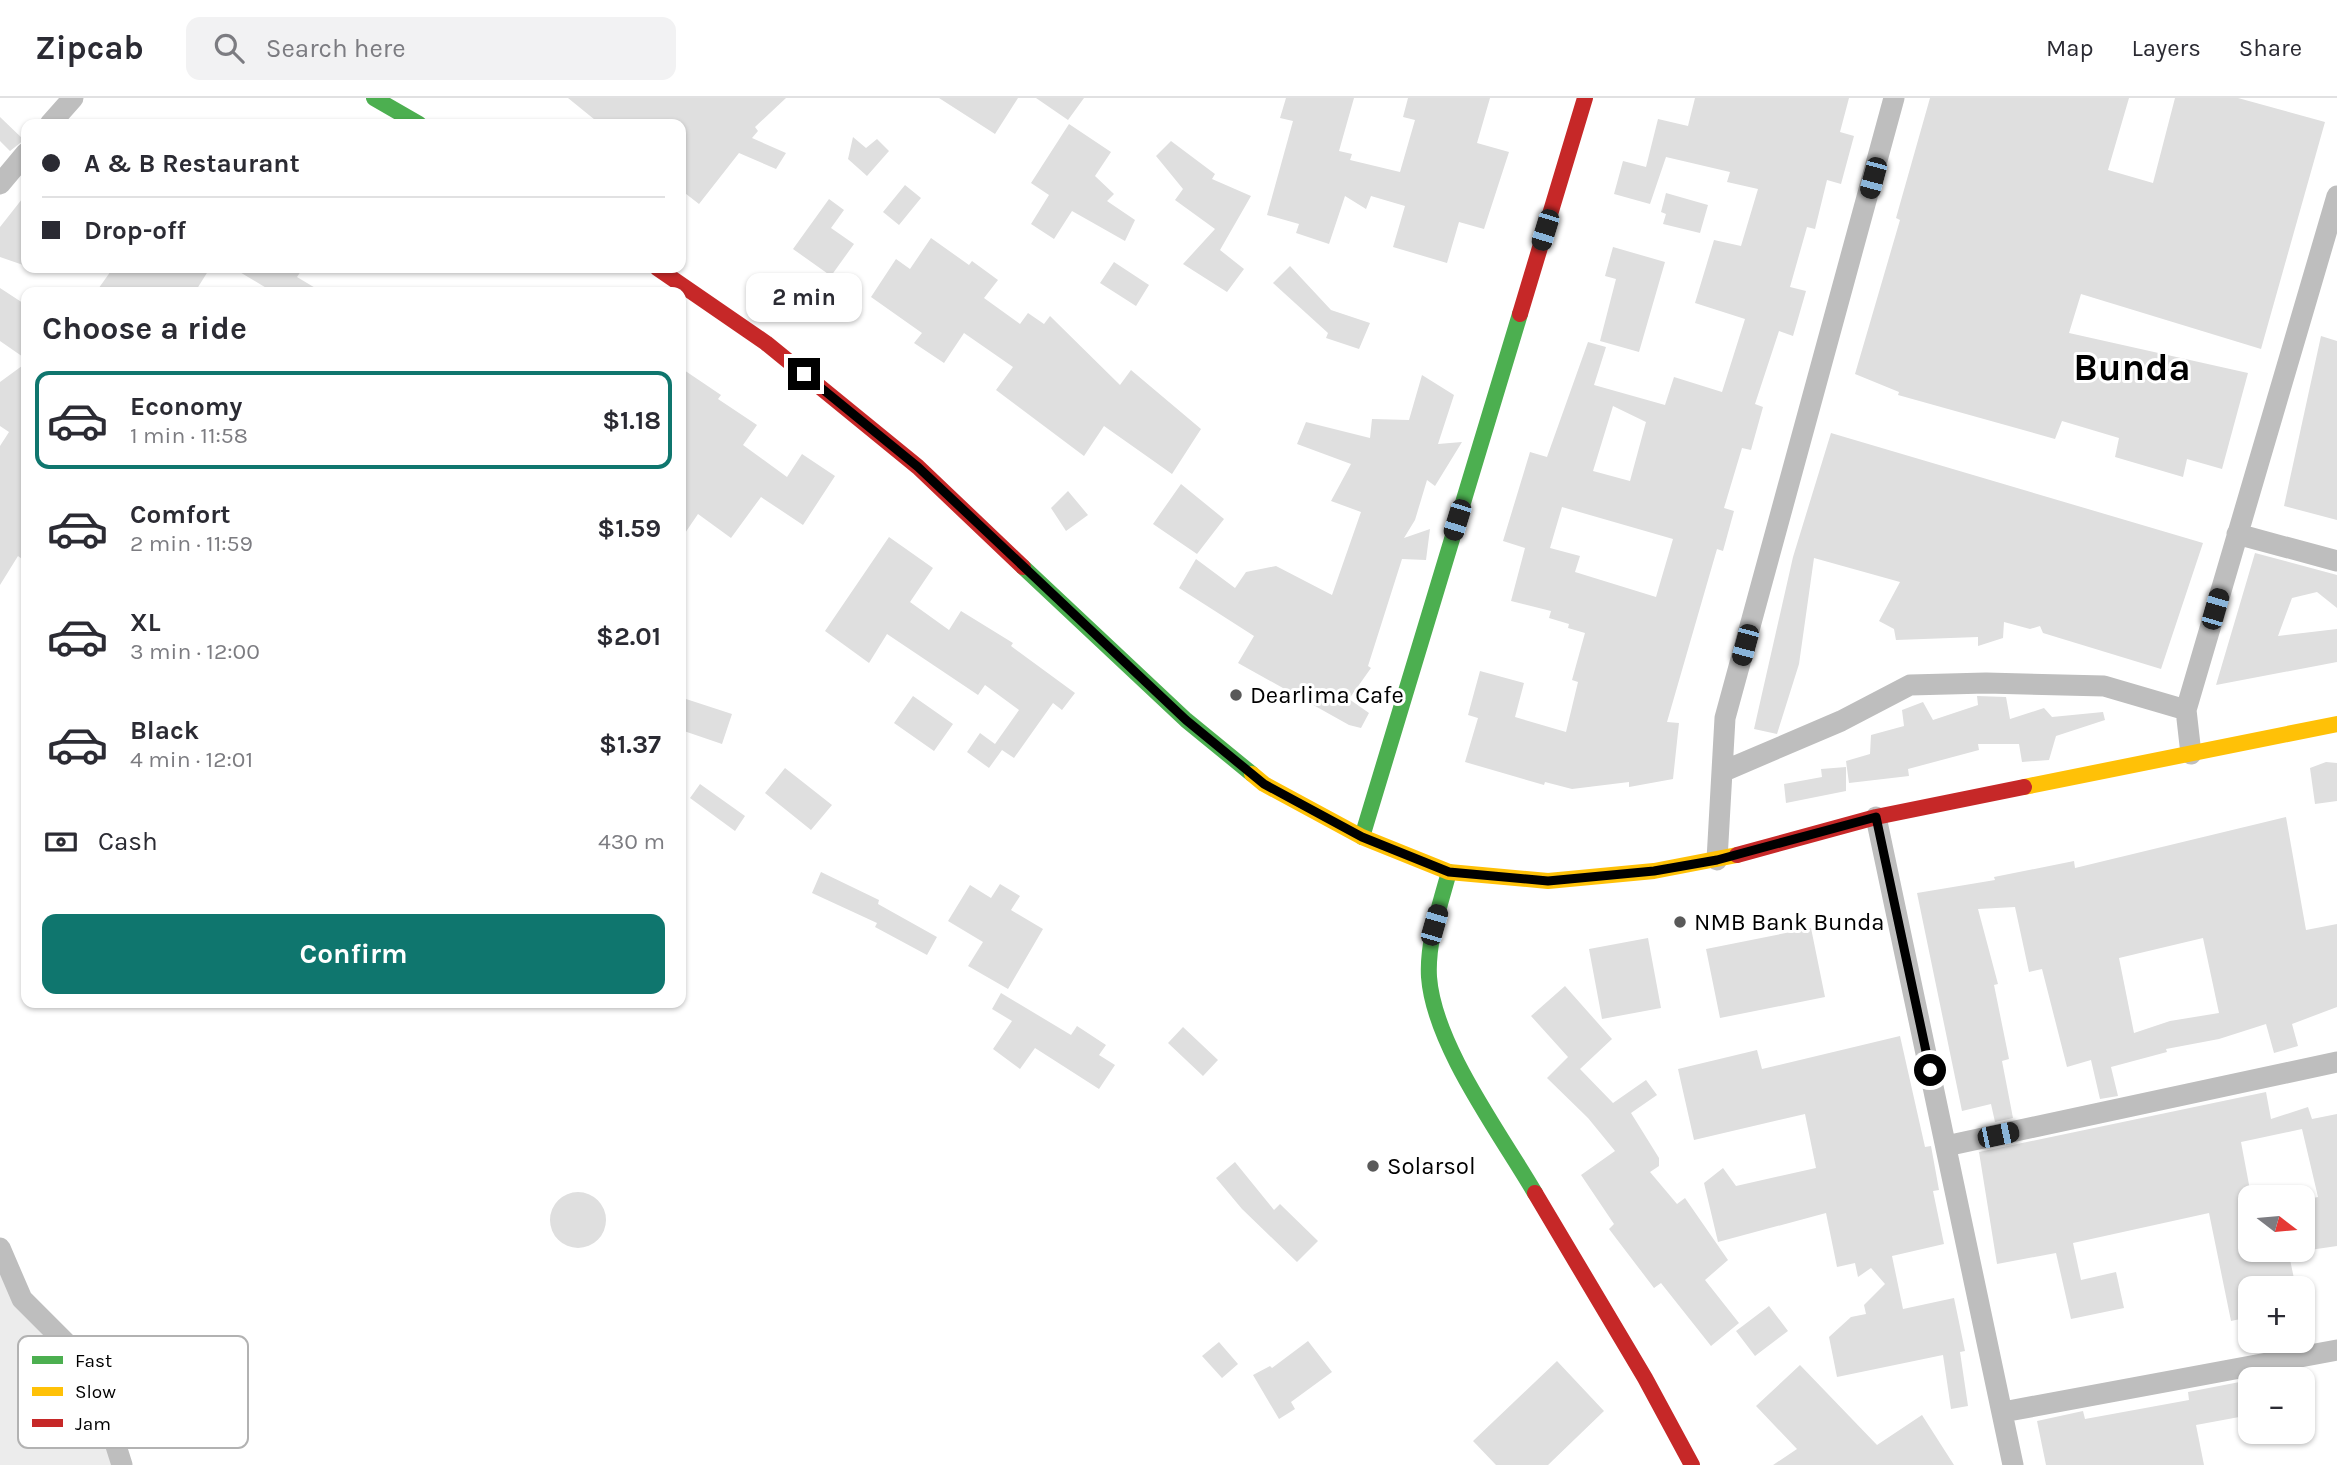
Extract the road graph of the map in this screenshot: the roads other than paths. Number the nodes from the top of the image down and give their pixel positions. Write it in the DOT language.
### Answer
graph roads {
  1 [pos="73,98"];
  2 [pos="374,98"];
  3 [pos="1585,98"];
  4 [pos="1895,98"];
  5 [pos="54,119"];
  6 [pos="410,119"];
  7 [pos="21,159"];
  8 [pos="0,184"];
  9 [pos="2337,196"];
  10 [pos="664,273"];
  11 [pos="685,287"];
  12 [pos="686,288"];
  13 [pos="2236,534"];
  14 [pos="2337,561"];
  15 [pos="2186,710"];
  16 [pos="2337,724"];
  17 [pos="2191,754"];
  18 [pos="1724,771"];
  19 [pos="1876,817"];
  20 [pos="1362,837"];
  21 [pos="1717,860"];
  22 [pos="1449,872"];
  23 [pos="2337,1062"];
  24 [pos="1946,1146"];
  25 [pos="0,1248"];
  26 [pos="59,1336"];
  27 [pos="2337,1350"];
  28 [pos="2003,1412"];
  29 [pos="117,1448"];
  30 [pos="122,1465"];
  31 [pos="1692,1465"];
  32 [pos="2013,1465"];
  1 -- 5 [label="street"];
  2 -- 6 [label="main road"];
  3 -- 20 [label="main road"];
  4 -- 18 [label="street"];
  7 -- 8 [label="street"];
  9 -- 13 [label="street"];
  10 -- 11 [label="main road"];
  12 -- 20 [label="main road"];
  13 -- 14 [label="street"];
  13 -- 15 [label="street"];
  15 -- 17 [label="street"];
  15 -- 18 [label="street"];
  16 -- 17 [label="main road"];
  17 -- 19 [label="main road"];
  18 -- 21 [label="street"];
  19 -- 21 [label="main road"];
  19 -- 24 [label="street"];
  20 -- 22 [label="main road"];
  21 -- 22 [label="main road"];
  22 -- 31 [label="main road"];
  23 -- 24 [label="street"];
  24 -- 28 [label="street"];
  25 -- 26 [label="street"];
  27 -- 28 [label="street"];
  28 -- 32 [label="street"];
  29 -- 30 [label="street"];
}
